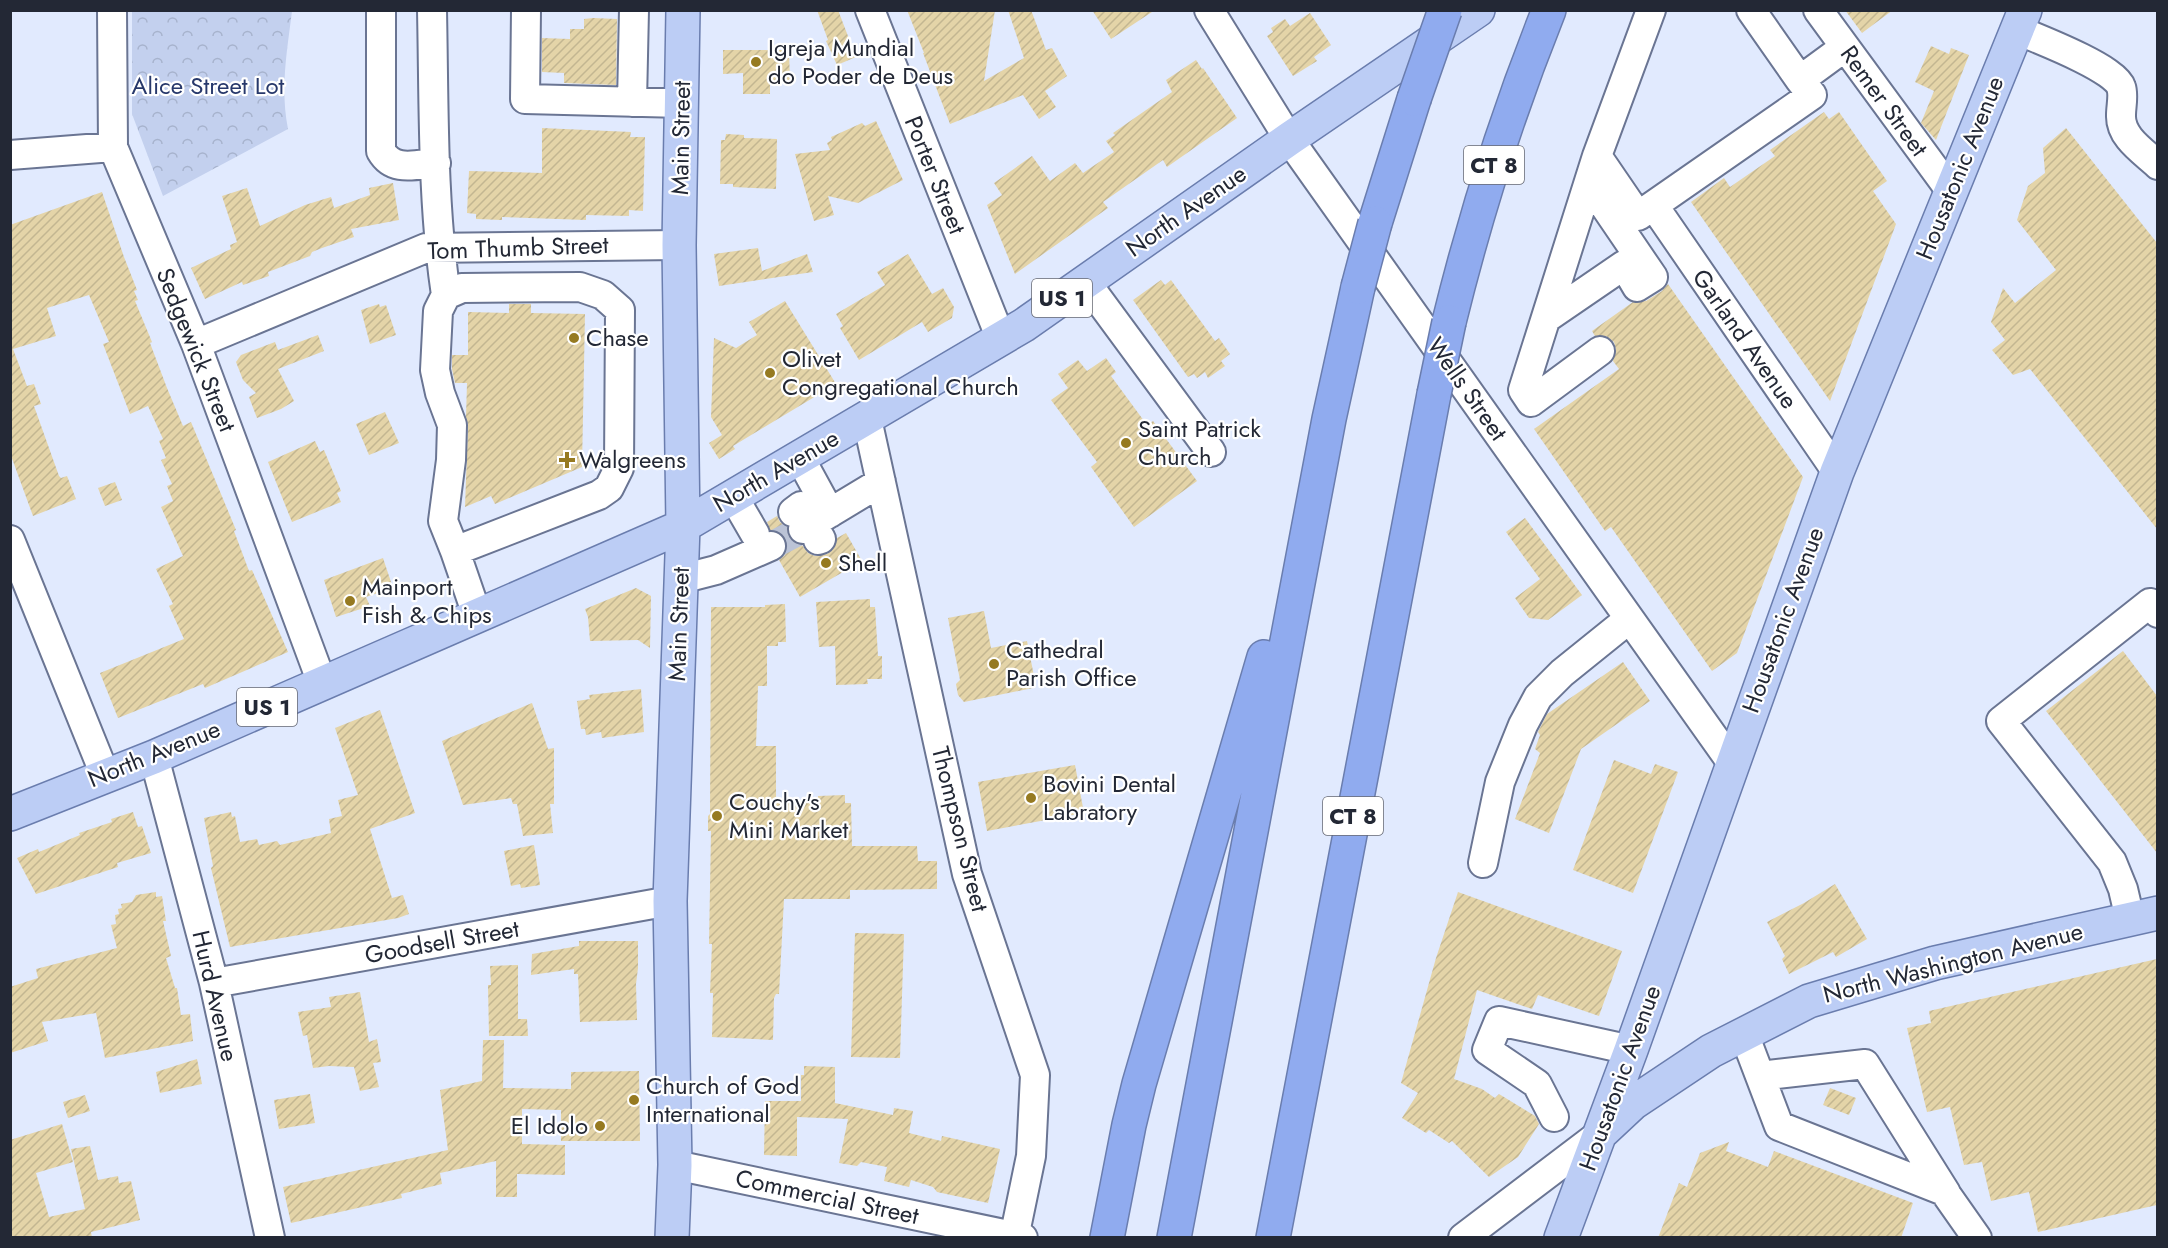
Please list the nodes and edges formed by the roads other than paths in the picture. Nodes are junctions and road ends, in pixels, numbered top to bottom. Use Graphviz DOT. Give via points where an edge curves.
graph roads {
  1 [pos="112,10"];
  2 [pos="381,10"];
  3 [pos="432,10"];
  4 [pos="526,10"];
  5 [pos="634,10"];
  6 [pos="683,10"];
  7 [pos="870,10"];
  8 [pos="1209,10"];
  9 [pos="1445,10"];
  10 [pos="1478,10"];
  11 [pos="1549,10"];
  12 [pos="1651,10"];
  13 [pos="1751,10"];
  14 [pos="1818,10"];
  15 [pos="2021,20"];
  16 [pos="1845,47"];
  17 [pos="1800,80"];
  18 [pos="632,102"];
  19 [pos="682,103"];
  20 [pos="1289,139"];
  21 [pos="113,147"];
  22 [pos="10,155"];
  23 [pos="1598,156"];
  24 [pos="436,163"];
  25 [pos="2157,165"];
  26 [pos="1589,183"];
  27 [pos="1950,190"];
  28 [pos="1654,206"];
  29 [pos="679,244"];
  30 [pos="439,248"];
  31 [pos="1085,281"];
  32 [pos="446,295"];
  33 [pos="1548,317"];
  34 [pos="1001,339"];
  35 [pos="196,344"];
  36 [pos="1600,351"];
  37 [pos="867,419"];
  38 [pos="1211,452"];
  39 [pos="800,458"];
  40 [pos="1837,472"];
  41 [pos="881,483"];
  42 [pos="1314,495"];
  43 [pos="733,496"];
  44 [pos="682,526"];
  45 [pos="10,540"];
  46 [pos="455,551"];
  47 [pos="681,579"];
  48 [pos="2157,613"];
  49 [pos="477,615"];
  50 [pos="1629,618"];
  51 [pos="322,683"];
  52 [pos="154,757"];
  53 [pos="1732,763"];
  54 [pos="105,775"];
  55 [pos="10,814"];
  56 [pos="1483,863"];
  57 [pos="670,901"];
  58 [pos="2144,916"];
  59 [pos="214,983"];
  60 [pos="1744,1034"];
  61 [pos="1631,1050"];
  62 [pos="1760,1076"];
  63 [pos="1554,1117"];
  64 [pos="1600,1134"];
  65 [pos="675,1165"];
  66 [pos="1946,1193"];
  67 [pos="1108,1233"];
  68 [pos="1017,1237"];
  69 [pos="270,1238"];
  70 [pos="672,1238"];
  71 [pos="1174,1238"];
  72 [pos="1273,1238"];
  73 [pos="1463,1238"];
  74 [pos="1561,1238"];
  75 [pos="1977,1238"];
  1 -- 21 [label="street, Sedgewick Street"];
  2 -- 24 [label="street" via="381,151 387,161 399,166"];
  3 -- 24 [label="street"];
  4 -- 18 [label="street" via="525,99"];
  5 -- 18 [label="street"];
  6 -- 19 [label="main road, Main Street"];
  7 -- 34 [label="street, Porter Street"];
  8 -- 20 [label="street, Wells Street"];
  9 -- 42 [label="highway, bridge" via="1375,223"];
  10 -- 20 [label="main road, North Avenue / US 1"];
  11 -- 72 [label="highway, CT 8, bridge" via="1498,152 1449,322"];
  12 -- 23 [label="street"];
  13 -- 17 [label="street"];
  14 -- 16 [label="street, Remer Street"];
  15 -- 25 [label="street" via="2115,77 2121,87 2124,132"];
  15 -- 27 [label="main road, Housatonic Avenue"];
  16 -- 17 [label="street"];
  16 -- 27 [label="street, Remer Street"];
  17 -- 28 [label="street" via="1812,95"];
  18 -- 19 [label="street"];
  19 -- 29 [label="main road, Main Street"];
  20 -- 31 [label="main road, North Avenue / US 1"];
  20 -- 50 [label="street, Wells Street"];
  21 -- 22 [label="street"];
  21 -- 35 [label="street, Sedgewick Street"];
  23 -- 26 [label="street"];
  23 -- 28 [label="street" via="1638,216"];
  24 -- 30 [label="street"];
  26 -- 33 [label="street"];
  26 -- 33 [label="street" via="1653,277 1637,287 1624,265"];
  27 -- 40 [label="main road, Housatonic Avenue"];
  28 -- 40 [label="street, Garland Avenue"];
  29 -- 30 [label="street, Tom Thumb Street"];
  29 -- 44 [label="main road, Main Street"];
  30 -- 32 [label="street"];
  30 -- 35 [label="street, Tom Thumb Street" via="426,248"];
  31 -- 34 [label="main road, North Avenue / US 1"];
  31 -- 38 [label="street"];
  32 -- 46 [label="street" via="438,311 435,370 452,425 443,521"];
  32 -- 46 [label="street" via="462,288 580,287 603,295 620,310 619,468 609,488"];
  33 -- 36 [label="street" via="1523,390 1531,402"];
  34 -- 37 [label="main road, North Avenue / US 1"];
  35 -- 51 [label="street, Sedgewick Street"];
  37 -- 39 [label="main road, North Avenue / US 1"];
  37 -- 41 [label="street, Thompson Street"];
  39 -- 41 [label="street" via="810,524"];
  39 -- 43 [label="main road, North Avenue / US 1"];
  40 -- 53 [label="main road, Housatonic Avenue"];
  41 -- 68 [label="street, Thompson Street" via="967,874 1035,1075 1031,1156"];
  42 -- 67 [label="highway" via="1139,1084"];
  42 -- 71 [label="highway"];
  43 -- 44 [label="main road, North Avenue / US 1"];
  43 -- 47 [label="street" via="766,544 716,570"];
  44 -- 47 [label="main road, Main Street"];
  44 -- 49 [label="main road, North Avenue / US 1"];
  45 -- 54 [label="street"];
  46 -- 49 [label="street"];
  47 -- 57 [label="main road, Main Street"];
  48 -- 58 [label="street" via="2150,603 2001,721 2112,862 2123,889"];
  49 -- 51 [label="main road, North Avenue / US 1"];
  50 -- 53 [label="street, Wells Street"];
  50 -- 56 [label="street" via="1538,697 1500,782"];
  51 -- 52 [label="main road, North Avenue / US 1"];
  52 -- 54 [label="main road, North Avenue / US 1"];
  52 -- 59 [label="street, Hurd Avenue"];
  53 -- 61 [label="main road, Housatonic Avenue"];
  54 -- 55 [label="main road, North Avenue / US 1"];
  57 -- 59 [label="street, Goodsell Street"];
  57 -- 65 [label="main road, Main Street"];
  58 -- 60 [label="main road, North Washington Avenue" via="1935,963 1809,1001"];
  59 -- 69 [label="street, Hurd Avenue"];
  60 -- 62 [label="street"];
  60 -- 64 [label="main road, North Washington Avenue" via="1633,1103"];
  61 -- 63 [label="street" via="1499,1021 1487,1050 1537,1084"];
  61 -- 64 [label="main road, Housatonic Avenue"];
  62 -- 66 [label="street" via="1779,1126"];
  62 -- 66 [label="street" via="1865,1064"];
  64 -- 73 [label="street, North Washington Avenue"];
  64 -- 74 [label="main road, Housatonic Avenue"];
  65 -- 68 [label="street, Commercial Street"];
  65 -- 70 [label="main road, Main Street"];
  66 -- 75 [label="street"];
}
